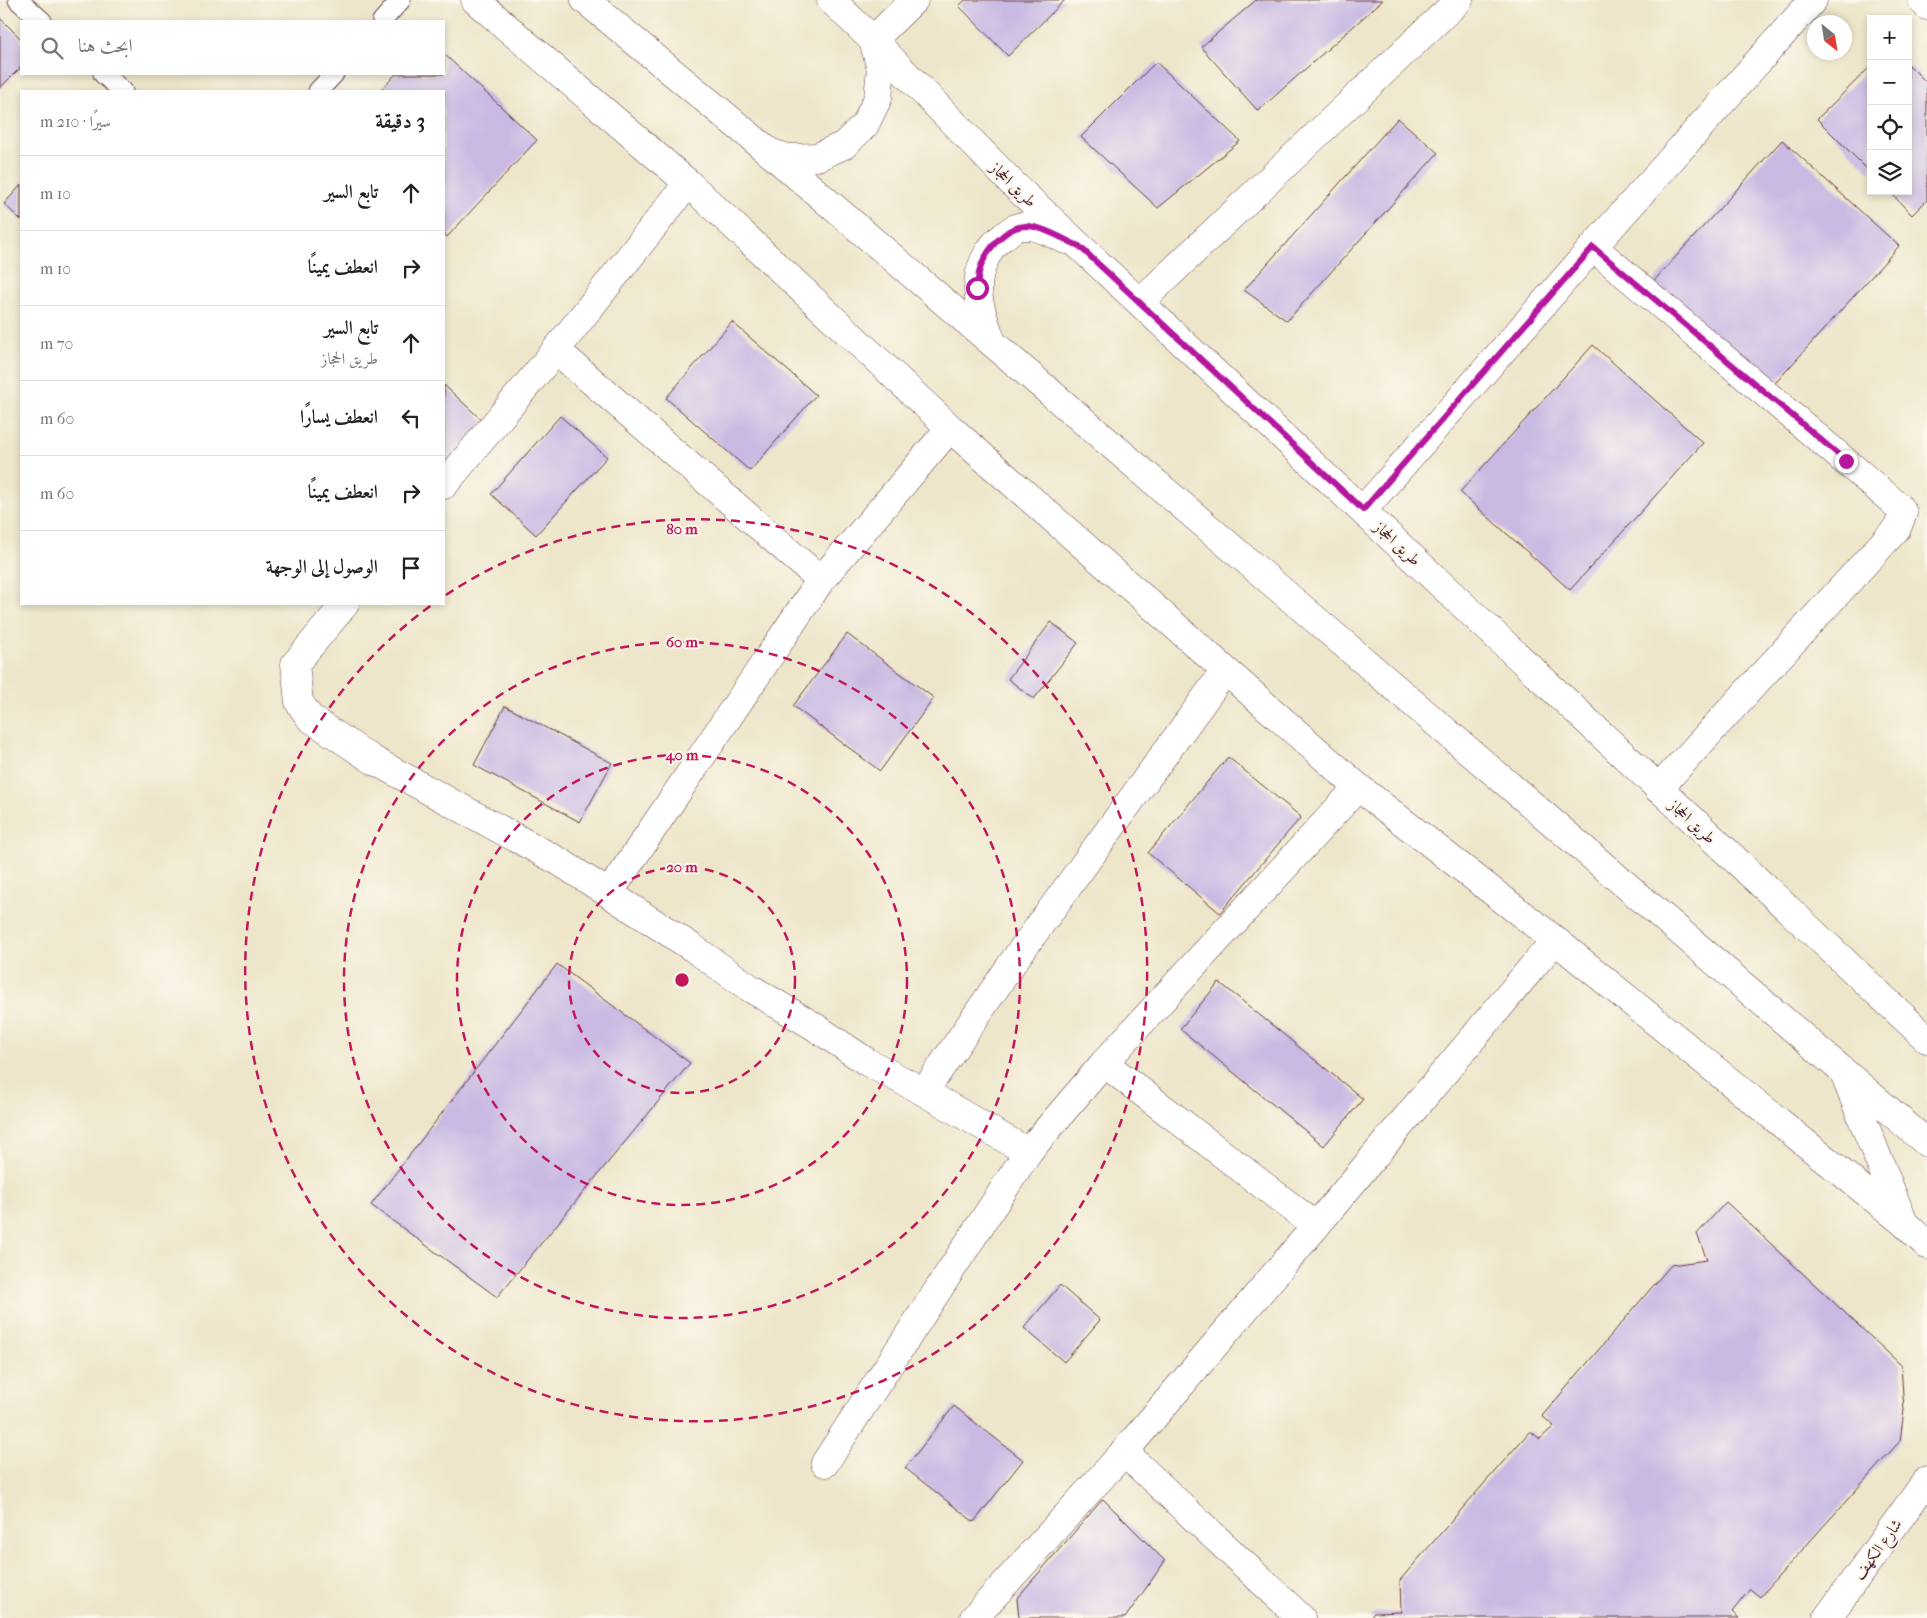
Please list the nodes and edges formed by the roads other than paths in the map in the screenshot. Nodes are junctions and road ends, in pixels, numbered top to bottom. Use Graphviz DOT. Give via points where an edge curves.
graph roads {
  1 [pos="18,0"];
  2 [pos="402,0"];
  3 [pos="475,0"];
  4 [pos="585,0"];
  5 [pos="831,0"];
  6 [pos="914,0"];
  7 [pos="1459,0"];
  8 [pos="1813,0"];
  9 [pos="1922,0"];
  10 [pos="1927,6"];
  11 [pos="41,20"];
  12 [pos="383,20"];
  13 [pos="874,40"];
  14 [pos="103,75"];
  15 [pos="333,75"];
  16 [pos="122,90"];
  17 [pos="319,90"];
  18 [pos="768,151"];
  19 [pos="688,183"];
  20 [pos="1079,246"];
  21 [pos="1593,247"];
  22 [pos="1140,302"];
  23 [pos="993,344"];
  24 [pos="556,350"];
  25 [pos="950,428"];
  26 [pos="445,484"];
  27 [pos="1363,510"];
  28 [pos="821,580"];
  29 [pos="345,605"];
  30 [pos="1225,671"];
  31 [pos="1358,787"];
  32 [pos="1658,789"];
  33 [pos="609,893"];
  34 [pos="1555,940"];
  35 [pos="1927,1039"];
  36 [pos="1104,1063"];
  37 [pos="1844,1072"];
  38 [pos="924,1092"];
  39 [pos="1927,1143"];
  40 [pos="1028,1152"];
  41 [pos="1904,1223"];
  42 [pos="1316,1226"];
  43 [pos="1927,1245"];
  44 [pos="1124,1452"];
  45 [pos="825,1464"];
  46 [pos="1927,1480"];
  47 [pos="974,1618"];
  48 [pos="1301,1618"];
  49 [pos="1828,1618"];
  1 -- 11 [label="lane"];
  2 -- 12 [label="lane"];
  3 -- 19 [label="street"];
  4 -- 18 [label="street"];
  5 -- 13 [label="street, طريق الحجاز"];
  6 -- 13 [label="street"];
  7 -- 22 [label="street"];
  8 -- 21 [label="street"];
  9 -- 10 [label="street"];
  13 -- 18 [label="street" via="881,69 878,98 865,125 844,145 817,157 788,158"];
  13 -- 20 [label="street, طريق الحجاز" via="1013,184"];
  14 -- 16 [label="lane"];
  15 -- 17 [label="lane"];
  18 -- 23 [label="street"];
  19 -- 24 [label="street"];
  19 -- 25 [label="street"];
  20 -- 22 [label="street, طريق الحجاز"];
  20 -- 23 [label="street" via="1026,226 1015,228 1000,239 980,270 977,288"];
  21 -- 27 [label="street"];
  21 -- 32 [label="street" via="1903,513 1897,528"];
  22 -- 27 [label="street, طريق الحجاز"];
  23 -- 37 [label="street"];
  24 -- 26 [label="street"];
  24 -- 28 [label="street"];
  25 -- 28 [label="street"];
  25 -- 30 [label="street"];
  27 -- 32 [label="street, طريق الحجاز"];
  28 -- 33 [label="street"];
  29 -- 33 [label="street" via="295,664 299,702 310,718 373,760 560,862"];
  30 -- 31 [label="street"];
  30 -- 38 [label="street" via="1013,962"];
  31 -- 34 [label="street"];
  31 -- 36 [label="street"];
  32 -- 35 [label="street, طريق الحجاز"];
  33 -- 38 [label="street" via="867,1062"];
  34 -- 41 [label="street"];
  34 -- 42 [label="street"];
  36 -- 40 [label="street"];
  36 -- 42 [label="street"];
  37 -- 39 [label="street"];
  37 -- 41 [label="street"];
  38 -- 40 [label="street"];
  40 -- 45 [label="street"];
  41 -- 43 [label="street"];
  42 -- 44 [label="street"];
  44 -- 47 [label="street"];
  44 -- 48 [label="street"];
  46 -- 49 [label="street, شارع الكهف"];
}
